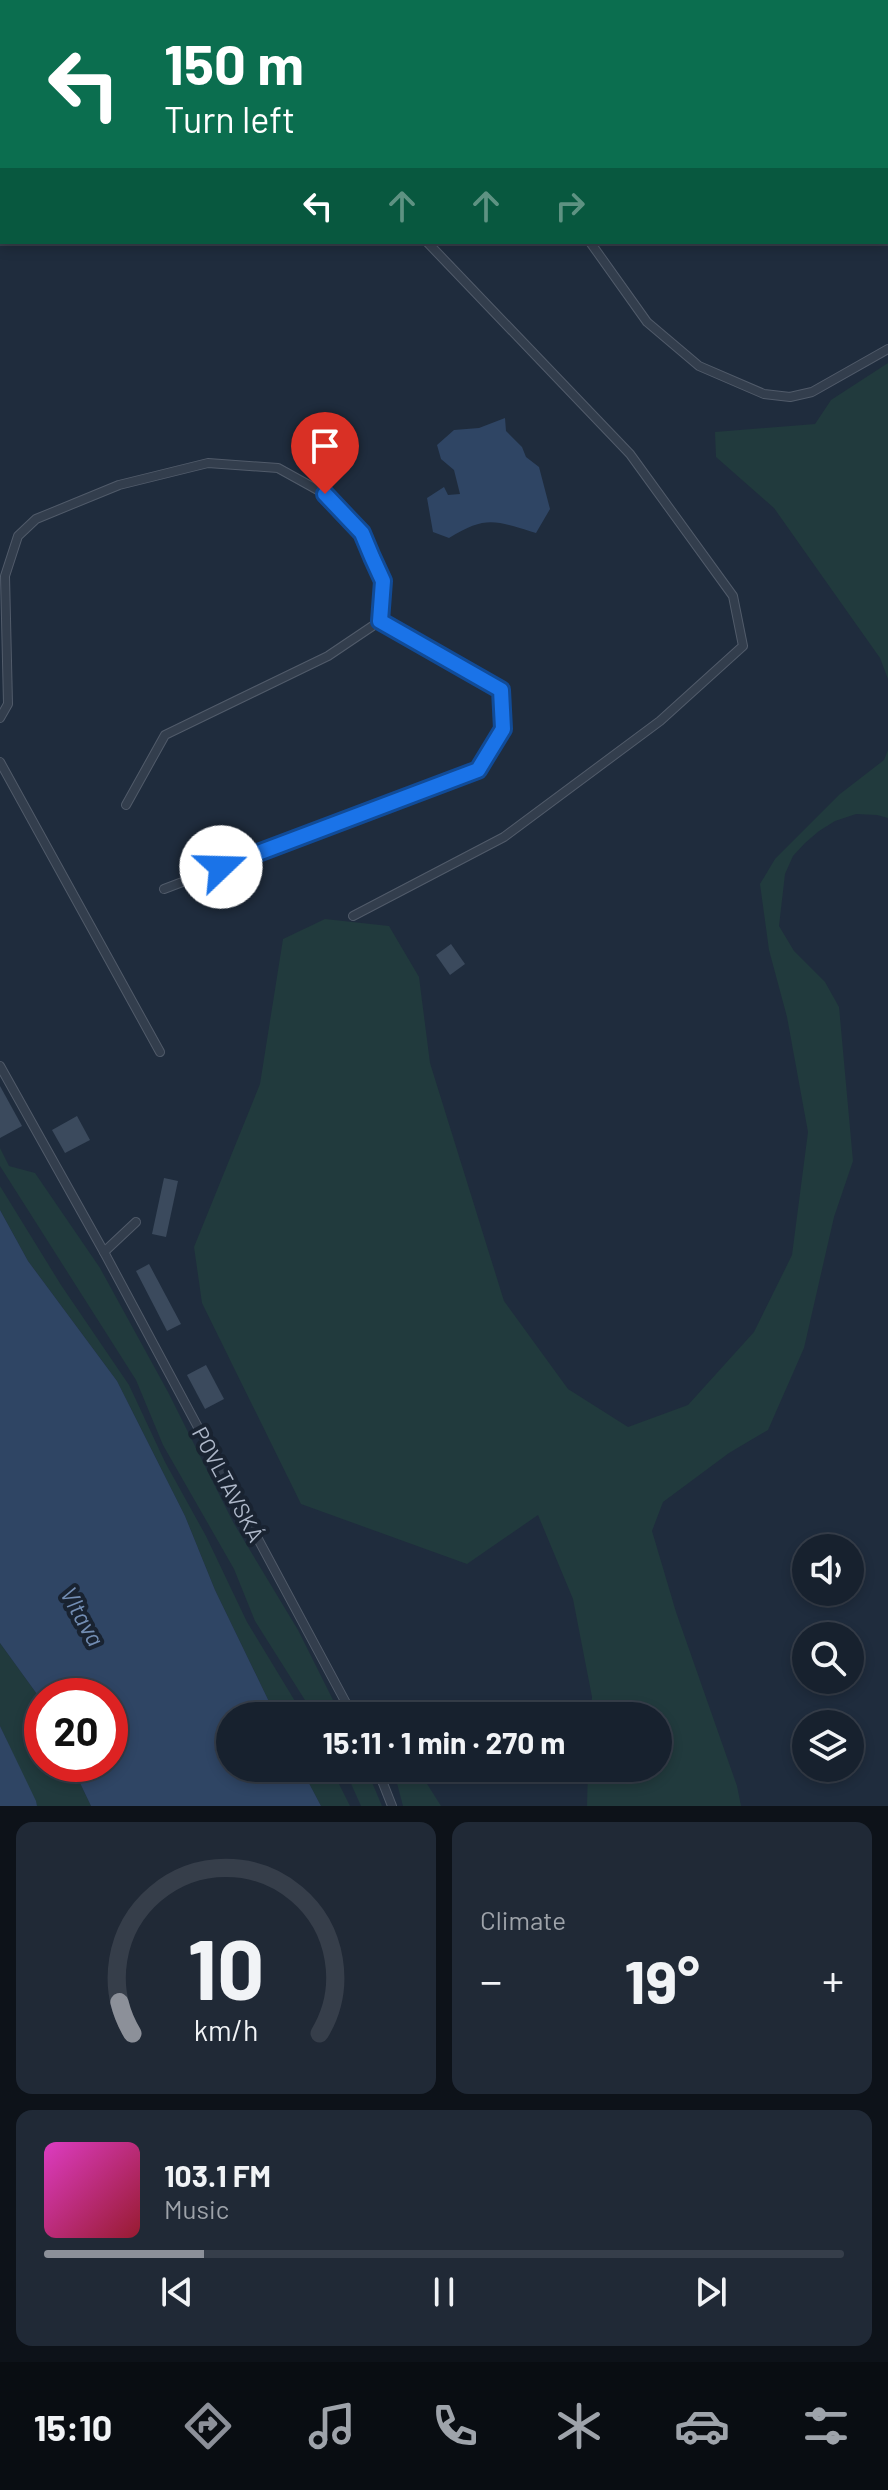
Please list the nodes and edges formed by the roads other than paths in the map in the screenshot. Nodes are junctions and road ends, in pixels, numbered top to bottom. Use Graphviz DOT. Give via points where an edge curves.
graph roads {
  1 [pos="429,244"];
  2 [pos="591,244"];
  3 [pos="888,349"];
  4 [pos="380,621"];
  5 [pos="0,718"];
  6 [pos="0,762"];
  7 [pos="126,805"];
  8 [pos="164,889"];
  9 [pos="353,916"];
  10 [pos="160,1052"];
  11 [pos="0,1066"];
  12 [pos="136,1222"];
  13 [pos="104,1252"];
  14 [pos="345,1702"];
  15 [pos="383,1782"];
  16 [pos="392,1806"];
  1 -- 9 [label="lane" via="630,454 733,596 743,646 660,721 504,837"];
  2 -- 3 [label="lane" via="647,322 699,366 764,394 790,397 812,392"];
  4 -- 5 [label="lane" via="383,581 362,533 325,494 278,468 208,463 119,485 36,519 18,536 5,576 8,704"];
  4 -- 7 [label="lane" via="328,656 165,735"];
  4 -- 8 [label="lane" via="501,690 503,729 478,770"];
  6 -- 10 [label="lane"];
  11 -- 13 [label="lane, POVLTAVSKÁ"];
  12 -- 13 [label="lane"];
  13 -- 14 [label="lane, POVLTAVSKÁ"];
  15 -- 16 [label="lane"];
}
